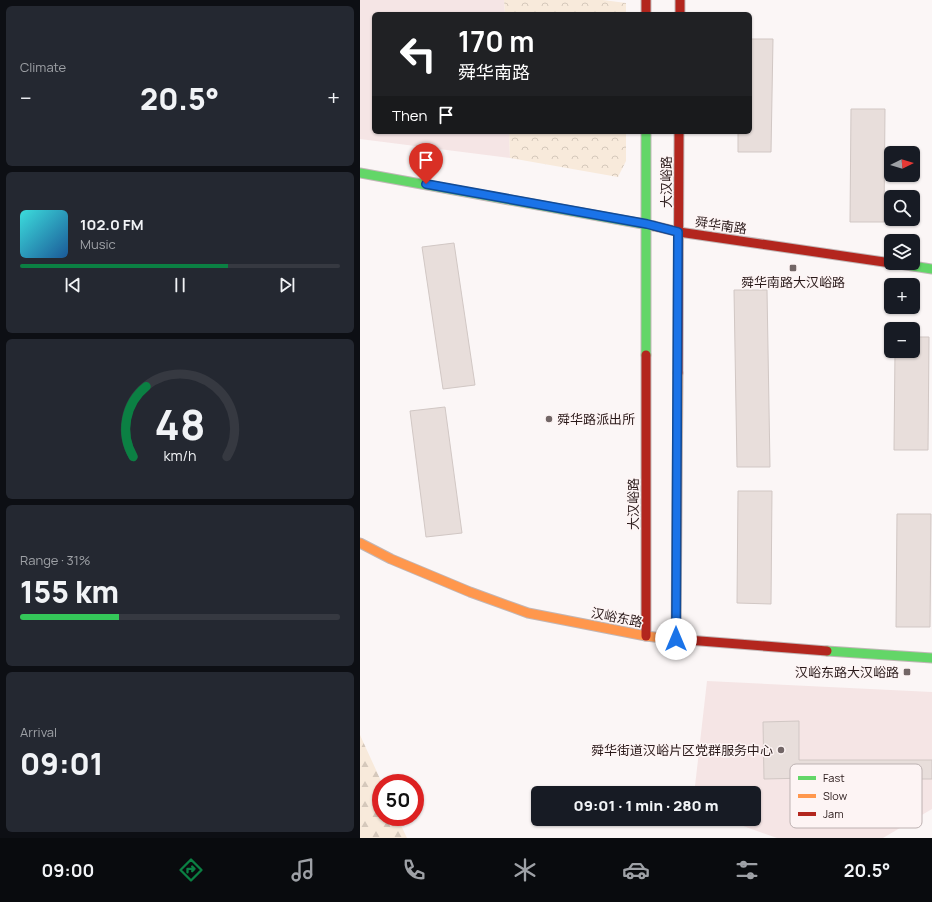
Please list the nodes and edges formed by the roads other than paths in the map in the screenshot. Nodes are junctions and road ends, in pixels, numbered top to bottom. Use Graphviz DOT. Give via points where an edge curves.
graph roads {
  1 [pos="646,0"];
  2 [pos="680,0"];
  3 [pos="646,12"];
  4 [pos="680,12"];
  5 [pos="646,134"];
  6 [pos="679,134"];
  7 [pos="360,173"];
  8 [pos="647,224"];
  9 [pos="678,232"];
  10 [pos="884,262"];
  11 [pos="920,267"];
  12 [pos="932,269"];
  13 [pos="360,543"];
  14 [pos="646,636"];
  15 [pos="676,639"];
  16 [pos="932,658"];
  1 -- 3 [label="main road"];
  2 -- 4 [label="main road"];
  5 -- 8 [label="main road, 大汉峪路"];
  6 -- 9 [label="main road, 大汉峪路"];
  7 -- 8 [label="main road, 舜华南路"];
  8 -- 9 [label="main road, 舜华南路"];
  8 -- 14 [label="main road, 大汉峪路"];
  9 -- 10 [label="main road, 舜华南路"];
  9 -- 15 [label="main road, 大汉峪路"];
  11 -- 12 [label="main road, 舜华南路"];
  13 -- 14 [label="main road, 汉峪东路" via="470,592 528,613"];
  14 -- 15 [label="main road, 汉峪东路"];
  15 -- 16 [label="main road, 汉峪东路"];
}
